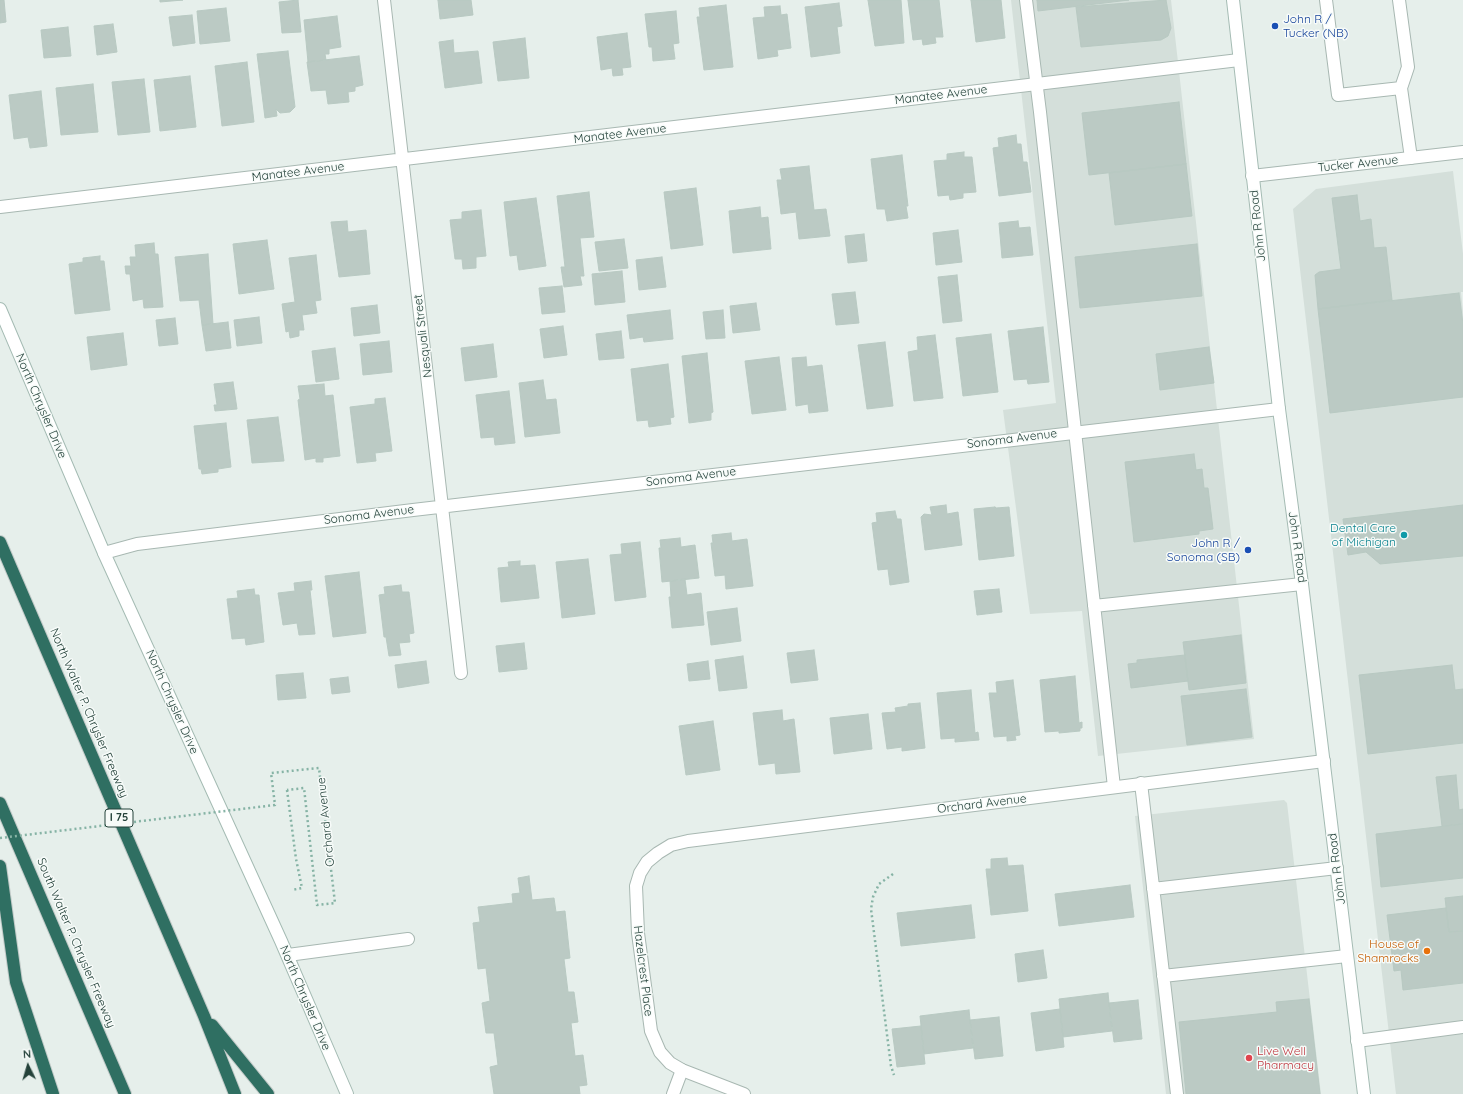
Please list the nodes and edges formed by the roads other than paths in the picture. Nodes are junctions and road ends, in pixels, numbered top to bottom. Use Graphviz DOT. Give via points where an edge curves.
graph roads {
  1 [pos="384,0"];
  2 [pos="1026,0"];
  3 [pos="1233,0"];
  4 [pos="1326,0"];
  5 [pos="1399,0"];
  6 [pos="1239,60"];
  7 [pos="1037,84"];
  8 [pos="1401,88"];
  9 [pos="1463,152"];
  10 [pos="1411,158"];
  11 [pos="402,159"];
  12 [pos="1252,176"];
  13 [pos="0,207"];
  14 [pos="0,309"];
  15 [pos="1278,409"];
  16 [pos="1075,432"];
  17 [pos="443,506"];
  18 [pos="0,542"];
  19 [pos="104,553"];
  20 [pos="1302,584"];
  21 [pos="1094,606"];
  22 [pos="461,673"];
  23 [pos="1324,760"];
  24 [pos="1141,783"];
  25 [pos="1114,787"];
  26 [pos="0,803"];
  27 [pos="647,862"];
  28 [pos="0,866"];
  29 [pos="1337,868"];
  30 [pos="1152,889"];
  31 [pos="408,939"];
  32 [pos="288,956"];
  33 [pos="1347,956"];
  34 [pos="1163,976"];
  35 [pos="204,1016"];
  36 [pos="1463,1027"];
  37 [pos="1357,1041"];
  38 [pos="682,1070"];
  39 [pos="53,1094"];
  40 [pos="125,1094"];
  41 [pos="235,1094"];
  42 [pos="268,1094"];
  43 [pos="347,1094"];
  44 [pos="672,1094"];
  45 [pos="744,1094"];
  46 [pos="1177,1094"];
  47 [pos="1364,1094"];
  1 -- 11 [label="street, Nesquali Street"];
  2 -- 7 [label="street"];
  3 -- 6 [label="street, John R Road"];
  4 -- 8 [label="street" via="1338,95"];
  5 -- 8 [label="street" via="1408,67"];
  6 -- 7 [label="street, Manatee Avenue"];
  6 -- 12 [label="street, John R Road"];
  7 -- 11 [label="street, Manatee Avenue"];
  7 -- 16 [label="street"];
  8 -- 10 [label="street"];
  9 -- 10 [label="street, Tucker Avenue"];
  10 -- 12 [label="street, Tucker Avenue"];
  11 -- 13 [label="street, Manatee Avenue"];
  11 -- 17 [label="street, Nesquali Street"];
  12 -- 15 [label="street, John R Road"];
  14 -- 19 [label="street, North Chrysler Drive"];
  15 -- 16 [label="street, Sonoma Avenue"];
  15 -- 20 [label="street, John R Road"];
  16 -- 17 [label="street, Sonoma Avenue"];
  16 -- 21 [label="street"];
  17 -- 19 [label="street, Sonoma Avenue" via="136,544"];
  17 -- 22 [label="street, Nesquali Street"];
  18 -- 35 [label="highway, North Walter P. Chrysler Freeway / I 75"];
  19 -- 32 [label="street, North Chrysler Drive"];
  20 -- 21 [label="street"];
  20 -- 23 [label="street, John R Road"];
  21 -- 25 [label="street"];
  23 -- 24 [label="street, Orchard Avenue"];
  23 -- 29 [label="street, John R Road"];
  24 -- 25 [label="street, Orchard Avenue"];
  24 -- 30 [label="street"];
  25 -- 27 [label="street, Orchard Avenue" via="688,841 671,845"];
  26 -- 40 [label="highway, South Walter P. Chrysler Freeway"];
  27 -- 38 [label="street, Hazelcrest Place" via="640,873 635,900 651,1031 660,1052 670,1063"];
  28 -- 39 [label="highway" via="16,982"];
  29 -- 30 [label="street"];
  29 -- 33 [label="street, John R Road"];
  30 -- 34 [label="street"];
  31 -- 32 [label="street"];
  32 -- 43 [label="street, North Chrysler Drive"];
  33 -- 34 [label="street"];
  33 -- 37 [label="street, John R Road"];
  34 -- 46 [label="street"];
  35 -- 41 [label="highway, North Walter P. Chrysler Freeway / I 75"];
  35 -- 42 [label="highway"];
  36 -- 37 [label="street"];
  37 -- 47 [label="street, John R Road"];
  38 -- 44 [label="street"];
  38 -- 45 [label="street, Hazelcrest Place"];
}
